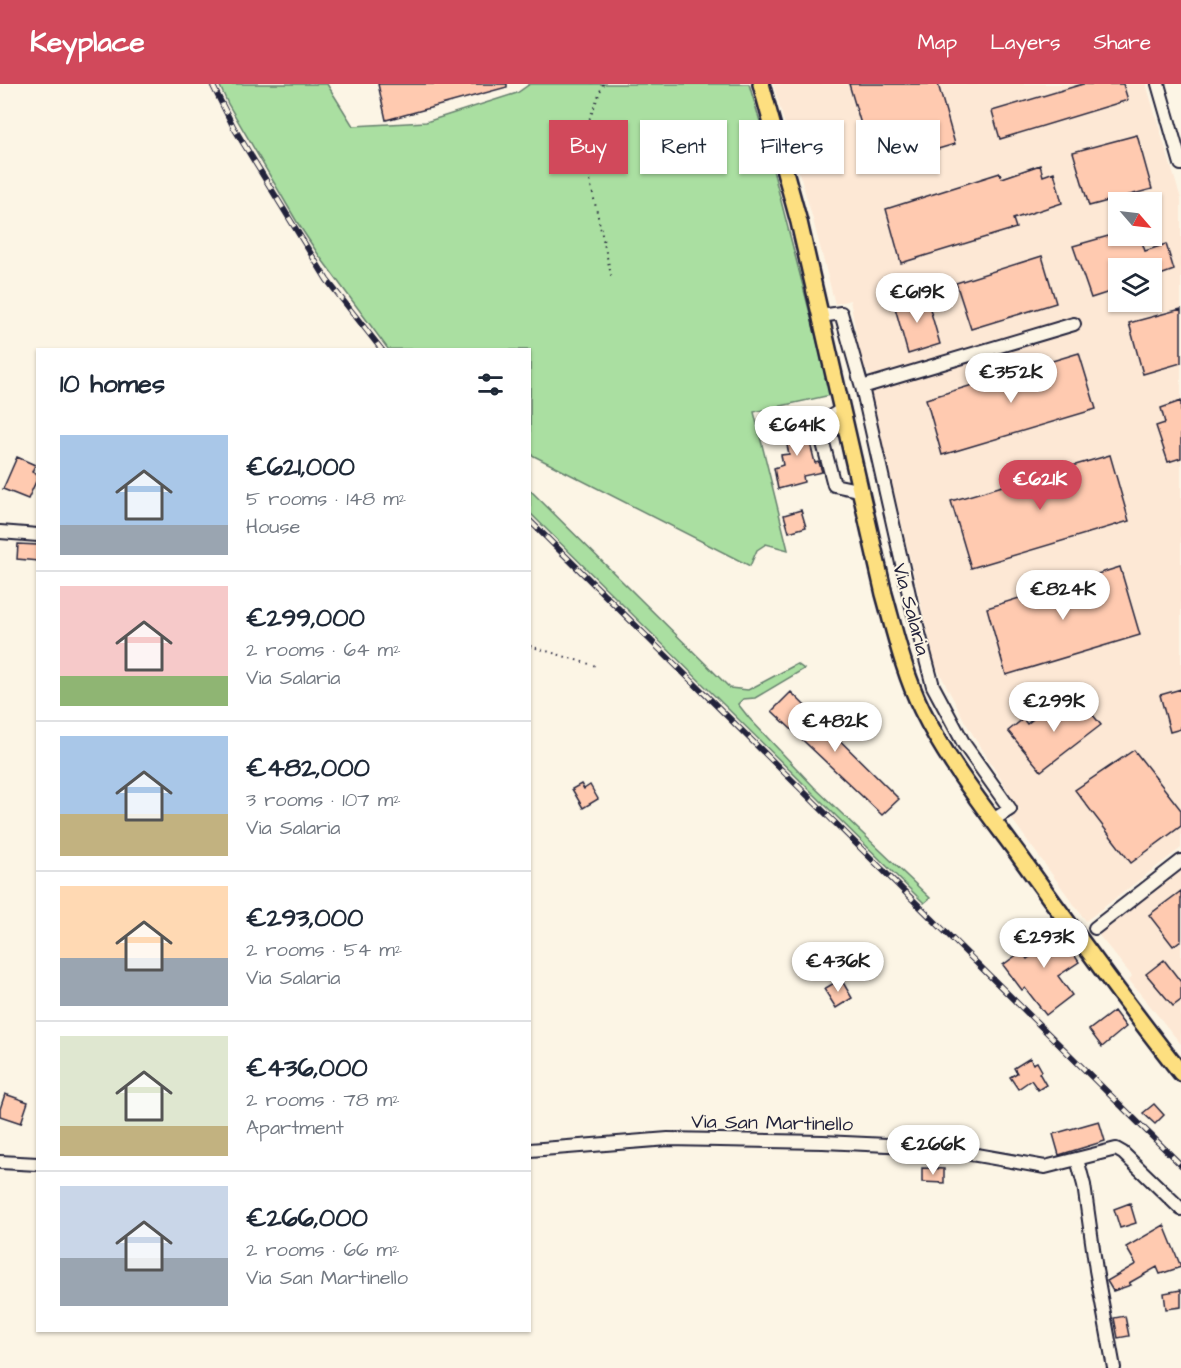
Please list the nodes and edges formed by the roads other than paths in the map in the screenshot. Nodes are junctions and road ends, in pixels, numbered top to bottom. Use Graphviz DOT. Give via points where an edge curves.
graph roads {
  1 [pos="761,84"];
  2 [pos="1158,84"];
  3 [pos="1181,164"];
  4 [pos="821,316"];
  5 [pos="1074,324"];
  6 [pos="862,387"];
  7 [pos="843,409"];
  8 [pos="862,492"];
  9 [pos="0,532"];
  10 [pos="36,535"];
  11 [pos="993,820"];
  12 [pos="1181,861"];
  13 [pos="1095,928"];
  14 [pos="1181,1073"];
  15 [pos="531,1150"];
  16 [pos="1077,1159"];
  17 [pos="0,1162"];
  18 [pos="36,1164"];
  19 [pos="1181,1209"];
  20 [pos="1114,1368"];
  1 -- 4 [label="main road, Via Salaria"];
  2 -- 3 [label="street"];
  4 -- 6 [label="street" via="841,313"];
  4 -- 7 [label="main road, Via Salaria"];
  5 -- 6 [label="street"];
  6 -- 11 [label="street" via="933,686 964,744 1010,808"];
  7 -- 8 [label="main road, Via Salaria"];
  7 -- 8 [label="street" via="818,424 834,485"];
  8 -- 11 [label="main road, Via Salaria" via="884,594 916,697 940,744"];
  9 -- 10 [label="street"];
  11 -- 14 [label="main road, Via Salaria"];
  12 -- 13 [label="street"];
  15 -- 16 [label="street, Via San Martinello" via="686,1139 931,1147 1039,1167"];
  16 -- 19 [label="street, Via San Martinello" via="1118,1149"];
  16 -- 20 [label="street"];
  17 -- 18 [label="street"];
}
